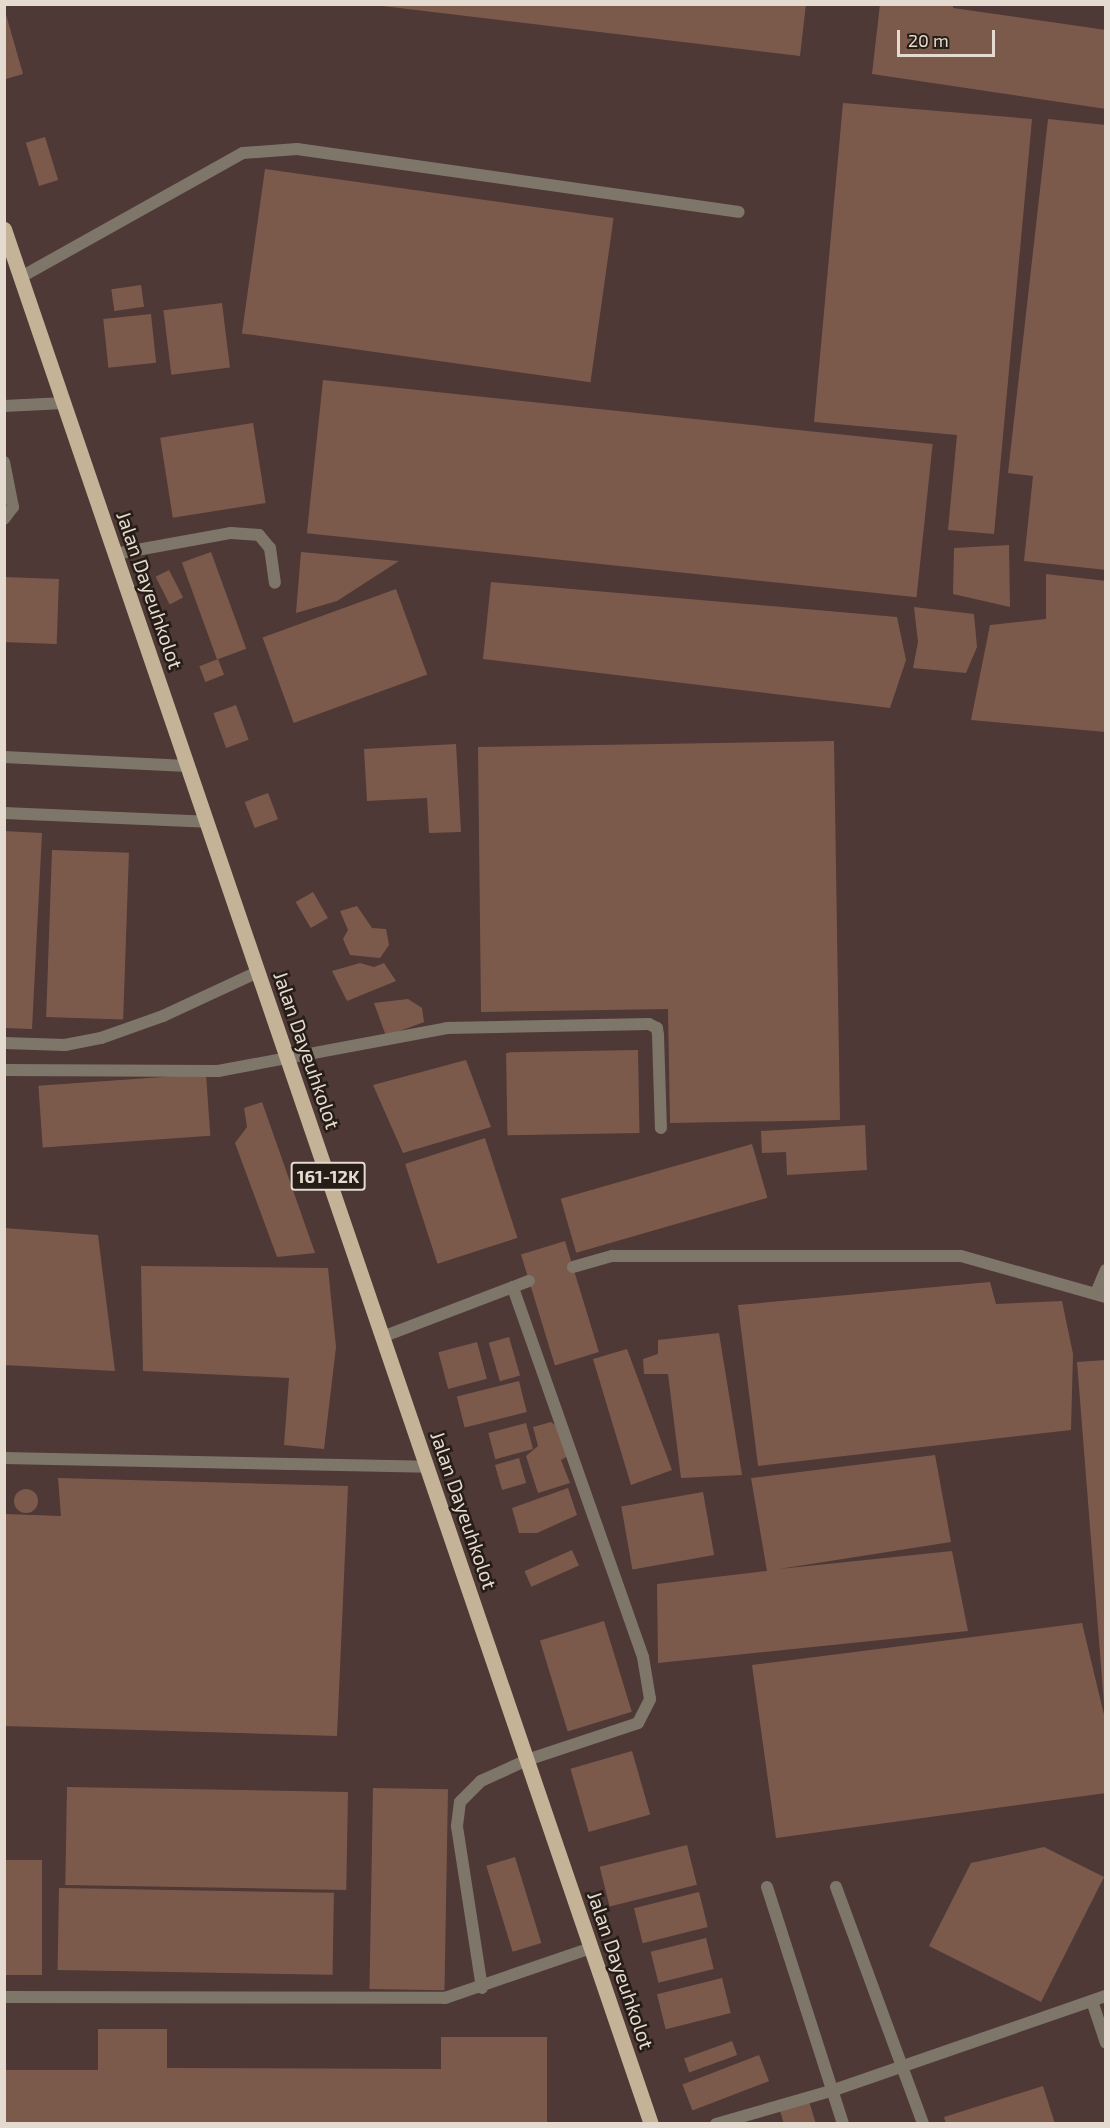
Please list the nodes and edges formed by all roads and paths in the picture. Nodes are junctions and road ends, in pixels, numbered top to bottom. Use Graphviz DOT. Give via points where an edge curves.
graph roads {
  1 [pos="740,213"];
  2 [pos="4,229"];
  3 [pos="21,277"];
  4 [pos="64,403"];
  5 [pos="4,406"];
  6 [pos="4,462"];
  7 [pos="4,519"];
  8 [pos="116,554"];
  9 [pos="274,583"];
  10 [pos="4,757"];
  11 [pos="187,766"];
  12 [pos="4,813"];
  13 [pos="207,822"];
  14 [pos="258,972"];
  15 [pos="4,1043"];
  16 [pos="288,1061"];
  17 [pos="4,1070"];
  18 [pos="661,1128"];
  19 [pos="573,1267"];
  20 [pos="1106,1270"];
  21 [pos="529,1281"];
  22 [pos="513,1287"];
  23 [pos="1101,1295"];
  24 [pos="382,1337"];
  25 [pos="4,1458"];
  26 [pos="427,1467"];
  27 [pos="527,1760"];
  28 [pos="766,1887"];
  29 [pos="836,1887"];
  30 [pos="591,1948"];
  31 [pos="482,1988"];
  32 [pos="1106,1996"];
  33 [pos="4,1997"];
  34 [pos="1092,2001"];
  35 [pos="1106,2043"];
  36 [pos="902,2067"];
  37 [pos="834,2090"];
  38 [pos="651,2124"];
  39 [pos="716,2124"];
  40 [pos="843,2124"];
  41 [pos="923,2124"];
  1 -- 3 [label="lane" via="297,149 243,153"];
  2 -- 3 [label="main road, Jalan Dayeuhkolot / 161-12K"];
  3 -- 4 [label="main road, Jalan Dayeuhkolot / 161-12K"];
  4 -- 5 [label="lane"];
  4 -- 8 [label="main road, Jalan Dayeuhkolot / 161-12K"];
  6 -- 7 [label="lane" via="13,507"];
  8 -- 9 [label="lane" via="231,533 259,535 270,548"];
  8 -- 11 [label="main road, Jalan Dayeuhkolot / 161-12K"];
  10 -- 11 [label="lane"];
  11 -- 13 [label="main road, Jalan Dayeuhkolot / 161-12K"];
  12 -- 13 [label="lane"];
  13 -- 14 [label="main road, Jalan Dayeuhkolot / 161-12K"];
  14 -- 15 [label="lane" via="163,1016 101,1038 65,1045"];
  14 -- 16 [label="main road, Jalan Dayeuhkolot / 161-12K"];
  16 -- 17 [label="lane" via="218,1071"];
  16 -- 18 [label="lane" via="447,1028 649,1024 657,1028 658,1035"];
  16 -- 24 [label="main road, Jalan Dayeuhkolot / 161-12K"];
  19 -- 23 [label="lane" via="612,1256 961,1256"];
  20 -- 23 [label="lane"];
  21 -- 22 [label="lane"];
  22 -- 24 [label="lane"];
  22 -- 27 [label="lane" via="643,1657 650,1700 638,1723"];
  24 -- 26 [label="main road, Jalan Dayeuhkolot / 161-12K"];
  25 -- 26 [label="lane"];
  26 -- 27 [label="main road, Jalan Dayeuhkolot / 161-12K"];
  27 -- 30 [label="main road, Jalan Dayeuhkolot / 161-12K"];
  27 -- 31 [label="lane" via="481,1781 460,1802 457,1826"];
  28 -- 37 [label="lane"];
  29 -- 36 [label="lane"];
  30 -- 31 [label="lane"];
  30 -- 38 [label="main road, Jalan Dayeuhkolot / 161-12K"];
  31 -- 33 [label="lane" via="445,1998"];
  32 -- 34 [label="lane"];
  34 -- 35 [label="lane"];
  34 -- 36 [label="lane"];
  36 -- 37 [label="lane"];
  36 -- 41 [label="lane"];
  37 -- 39 [label="lane"];
  37 -- 40 [label="lane"];
}
